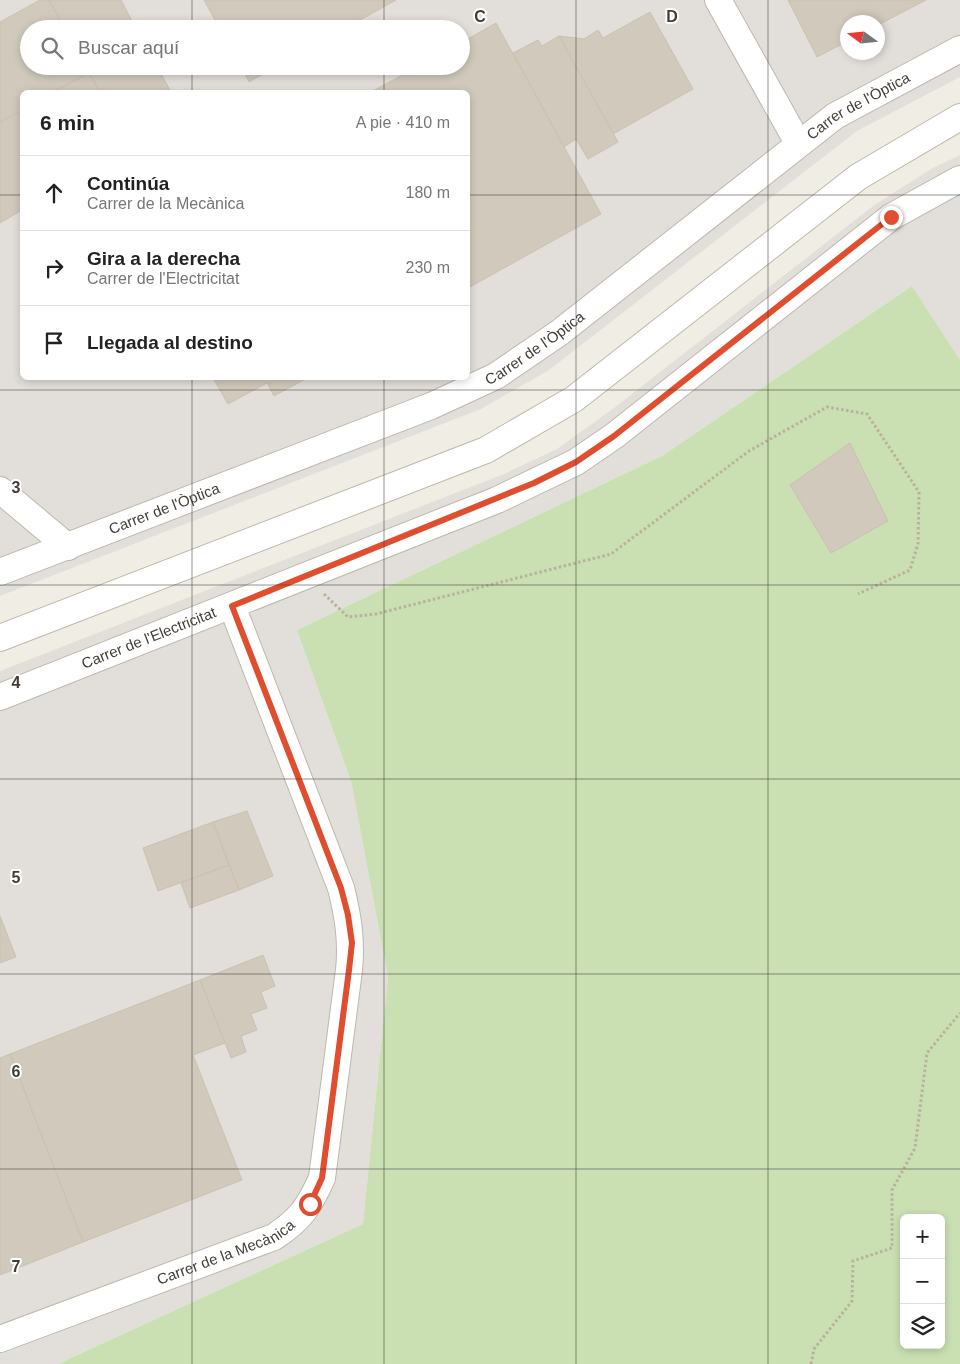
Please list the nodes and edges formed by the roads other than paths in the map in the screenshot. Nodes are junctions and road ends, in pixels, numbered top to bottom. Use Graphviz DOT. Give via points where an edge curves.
graph roads {
  1 [pos="718,0"];
  2 [pos="960,49"];
  3 [pos="960,117"];
  4 [pos="798,143"];
  5 [pos="960,179"];
  6 [pos="0,490"];
  7 [pos="68,547"];
  8 [pos="0,572"];
  9 [pos="232,606"];
  10 [pos="0,638"];
  11 [pos="0,697"];
  12 [pos="0,1339"];
  1 -- 4 [label="street"];
  2 -- 4 [label="street, Carrer de l'Òptica" via="865,98"];
  3 -- 10 [label="street" via="858,178 574,399 533,425 486,450"];
  4 -- 7 [label="street, Carrer de l'Òptica" via="558,333 496,376 431,406"];
  5 -- 9 [label="street, Carrer de l'Electricitat" via="891,217 614,436 576,462 496,500"];
  6 -- 7 [label="street"];
  7 -- 8 [label="street, Carrer de l'Òptica"];
  9 -- 11 [label="street, Carrer de l'Electricitat"];
  9 -- 12 [label="street, Carrer de la Mecànica" via="341,888 348,915 352,943 322,1178 306,1210 295,1223 274,1237"];
}
